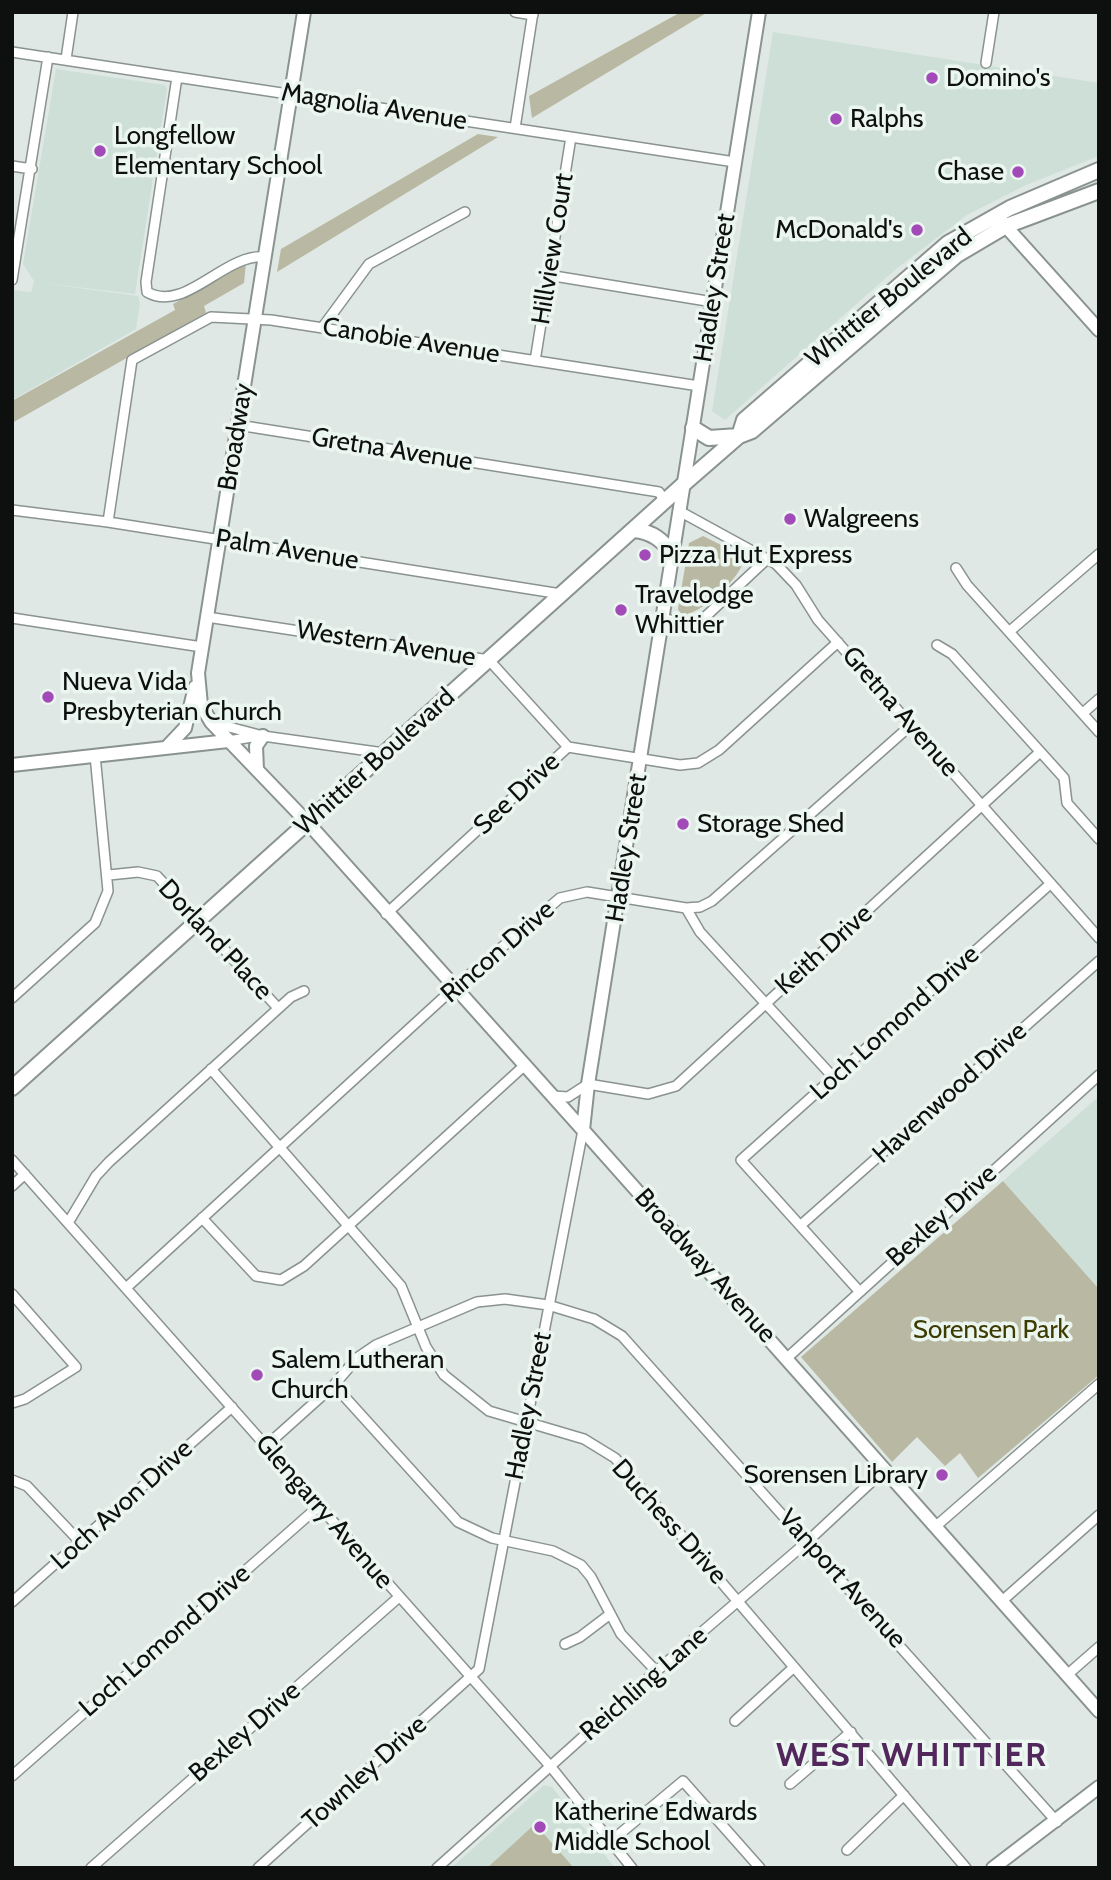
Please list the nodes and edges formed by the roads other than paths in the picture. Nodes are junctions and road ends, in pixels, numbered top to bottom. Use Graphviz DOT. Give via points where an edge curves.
graph roads {
  1 [pos="73,12"];
  2 [pos="304,12"];
  3 [pos="515,12"];
  4 [pos="760,12"];
  5 [pos="994,12"];
  6 [pos="533,14"];
  7 [pos="12,52"];
  8 [pos="48,57"];
  9 [pos="66,59"];
  10 [pos="986,62"];
  11 [pos="177,76"];
  12 [pos="291,94"];
  13 [pos="515,128"];
  14 [pos="571,136"];
  15 [pos="735,162"];
  16 [pos="12,166"];
  17 [pos="32,169"];
  18 [pos="1099,170"];
  19 [pos="1099,191"];
  20 [pos="465,212"];
  21 [pos="1001,221"];
  22 [pos="265,257"];
  23 [pos="926,263"];
  24 [pos="548,275"];
  25 [pos="13,280"];
  26 [pos="889,292"];
  27 [pos="713,302"];
  28 [pos="899,303"];
  29 [pos="254,320"];
  30 [pos="322,328"];
  31 [pos="1099,330"];
  32 [pos="852,344"];
  33 [pos="535,361"];
  34 [pos="699,386"];
  35 [pos="782,386"];
  36 [pos="770,416"];
  37 [pos="238,425"];
  38 [pos="693,428"];
  39 [pos="739,436"];
  40 [pos="686,482"];
  41 [pos="665,502"];
  42 [pos="12,510"];
  43 [pos="681,512"];
  44 [pos="108,522"];
  45 [pos="634,530"];
  46 [pos="219,539"];
  47 [pos="1099,554"];
  48 [pos="674,555"];
  49 [pos="767,559"];
  50 [pos="956,568"];
  51 [pos="561,594"];
  52 [pos="207,617"];
  53 [pos="12,618"];
  54 [pos="663,619"];
  55 [pos="1010,631"];
  56 [pos="838,642"];
  57 [pos="937,645"];
  58 [pos="202,647"];
  59 [pos="489,660"];
  60 [pos="198,673"];
  61 [pos="1099,699"];
  62 [pos="1083,713"];
  63 [pos="211,722"];
  64 [pos="910,726"];
  65 [pos="1099,732"];
  66 [pos="263,736"];
  67 [pos="228,741"];
  68 [pos="166,747"];
  69 [pos="568,747"];
  70 [pos="1040,752"];
  71 [pos="384,753"];
  72 [pos="95,755"];
  73 [pos="642,758"];
  74 [pos="12,765"];
  75 [pos="257,770"];
  76 [pos="982,806"];
  77 [pos="308,823"];
  78 [pos="1099,839"];
  79 [pos="109,875"];
  80 [pos="1049,885"];
  81 [pos="619,898"];
  82 [pos="686,908"];
  83 [pos="386,914"];
  84 [pos="199,920"];
  85 [pos="1099,939"];
  86 [pos="1099,961"];
  87 [pos="455,987"];
  88 [pos="304,991"];
  89 [pos="12,998"];
  90 [pos="765,1003"];
  91 [pos="278,1008"];
  92 [pos="525,1065"];
  93 [pos="211,1069"];
  94 [pos="1099,1075"];
  95 [pos="834,1078"];
  96 [pos="588,1083"];
  97 [pos="12,1088"];
  98 [pos="552,1096"];
  99 [pos="583,1130"];
  100 [pos="279,1150"];
  101 [pos="12,1160"];
  102 [pos="25,1174"];
  103 [pos="12,1186"];
  104 [pos="202,1218"];
  105 [pos="68,1223"];
  106 [pos="802,1225"];
  107 [pos="349,1226"];
  108 [pos="126,1288"];
  109 [pos="859,1292"];
  110 [pos="12,1294"];
  111 [pos="548,1305"];
  112 [pos="417,1326"];
  113 [pos="786,1358"];
  114 [pos="1099,1384"];
  115 [pos="334,1385"];
  116 [pos="12,1403"];
  117 [pos="232,1407"];
  118 [pos="527,1423"];
  119 [pos="266,1446"];
  120 [pos="883,1471"];
  121 [pos="12,1480"];
  122 [pos="318,1506"];
  123 [pos="1099,1515"];
  124 [pos="935,1527"];
  125 [pos="503,1540"];
  126 [pos="808,1541"];
  127 [pos="80,1542"];
  128 [pos="399,1597"];
  129 [pos="739,1601"];
  130 [pos="1002,1601"];
  131 [pos="12,1602"];
  132 [pos="609,1615"];
  133 [pos="565,1644"];
  134 [pos="1099,1647"];
  135 [pos="793,1668"];
  136 [pos="656,1671"];
  137 [pos="1067,1675"];
  138 [pos="471,1678"];
  139 [pos="1099,1711"];
  140 [pos="735,1721"];
  141 [pos="850,1732"];
  142 [pos="551,1767"];
  143 [pos="12,1776"];
  144 [pos="790,1784"];
  145 [pos="1099,1787"];
  146 [pos="904,1795"];
  147 [pos="1057,1822"];
  148 [pos="610,1842"];
  149 [pos="847,1850"];
  150 [pos="91,1868"];
  151 [pos="258,1868"];
  152 [pos="437,1868"];
  153 [pos="632,1868"];
  154 [pos="760,1868"];
  155 [pos="966,1868"];
  156 [pos="993,1868"];
  1 -- 9 [label="street"];
  2 -- 12 [label="street, Broadway"];
  3 -- 6 [label="street"];
  4 -- 15 [label="street, Hadley Street"];
  5 -- 10 [label="street"];
  6 -- 13 [label="street"];
  7 -- 8 [label="street, Magnolia Avenue"];
  8 -- 9 [label="street, Magnolia Avenue"];
  8 -- 17 [label="street"];
  9 -- 11 [label="street, Magnolia Avenue"];
  11 -- 12 [label="street, Magnolia Avenue"];
  11 -- 22 [label="street" via="147,292 173,298 246,257"];
  12 -- 13 [label="street, Magnolia Avenue"];
  12 -- 22 [label="street, Broadway"];
  13 -- 14 [label="street, Magnolia Avenue"];
  14 -- 15 [label="street, Magnolia Avenue"];
  14 -- 24 [label="street, Hillview Court"];
  15 -- 27 [label="street, Hadley Street"];
  16 -- 17 [label="street"];
  17 -- 25 [label="street"];
  18 -- 21 [label="main road, Whittier Boulevard"];
  19 -- 21 [label="main road, Whittier Boulevard"];
  20 -- 30 [label="street" via="369,264"];
  21 -- 23 [label="main road, Whittier Boulevard" via="948,243"];
  21 -- 28 [label="main road, Whittier Boulevard"];
  21 -- 31 [label="street"];
  22 -- 29 [label="street, Broadway"];
  23 -- 26 [label="main road, Whittier Boulevard"];
  23 -- 28 [label="main road" via="898,295"];
  24 -- 27 [label="street"];
  24 -- 33 [label="street, Hillview Court"];
  26 -- 32 [label="main road" via="887,304 859,328"];
  26 -- 35 [label="main road, Whittier Boulevard"];
  27 -- 34 [label="street, Hadley Street"];
  28 -- 32 [label="main road, Whittier Boulevard"];
  29 -- 30 [label="street, Canobie Avenue"];
  29 -- 37 [label="street, Broadway"];
  29 -- 44 [label="street, Canobie Avenue" via="211,317 132,360"];
  30 -- 33 [label="street, Canobie Avenue"];
  32 -- 36 [label="main road, Whittier Boulevard"];
  33 -- 34 [label="street, Canobie Avenue"];
  34 -- 38 [label="street, Hadley Street"];
  35 -- 36 [label="main road" via="769,407"];
  35 -- 39 [label="main road, Whittier Boulevard" via="744,420"];
  36 -- 39 [label="main road, Whittier Boulevard"];
  37 -- 41 [label="street, Gretna Avenue" via="659,492"];
  37 -- 46 [label="street, Broadway"];
  38 -- 39 [label="main road" via="709,438"];
  38 -- 40 [label="street, Hadley Street"];
  39 -- 40 [label="main road, Whittier Boulevard"];
  40 -- 41 [label="main road, Whittier Boulevard"];
  40 -- 43 [label="street, Hadley Street"];
  41 -- 45 [label="main road, Whittier Boulevard"];
  42 -- 44 [label="street, Palm Avenue"];
  43 -- 48 [label="street, Hadley Street"];
  43 -- 49 [label="street, Gretna Avenue"];
  44 -- 46 [label="street, Palm Avenue"];
  45 -- 48 [label="main road" via="648,531"];
  45 -- 51 [label="main road, Whittier Boulevard"];
  46 -- 51 [label="street, Palm Avenue"];
  46 -- 52 [label="street, Broadway"];
  47 -- 55 [label="street"];
  48 -- 54 [label="street, Hadley Street"];
  49 -- 54 [label="street" via="704,618 684,622"];
  49 -- 56 [label="street, Gretna Avenue" via="796,585 818,621"];
  50 -- 55 [label="street"];
  51 -- 59 [label="main road, Whittier Boulevard"];
  52 -- 58 [label="street, Broadway"];
  52 -- 59 [label="street, Western Avenue"];
  53 -- 58 [label="street"];
  54 -- 73 [label="street, Hadley Street"];
  55 -- 62 [label="street"];
  56 -- 64 [label="street, Gretna Avenue"];
  56 -- 73 [label="street, See Drive" via="707,758 689,765"];
  57 -- 70 [label="street" via="952,654"];
  58 -- 60 [label="street, Broadway"];
  59 -- 69 [label="street, Western Avenue"];
  59 -- 71 [label="main road, Whittier Boulevard"];
  60 -- 63 [label="street, Broadway" via="201,705"];
  60 -- 68 [label="street" via="185,728"];
  61 -- 62 [label="street"];
  62 -- 65 [label="street"];
  63 -- 66 [label="street"];
  63 -- 67 [label="street, Broadway"];
  64 -- 76 [label="street, Gretna Avenue"];
  64 -- 82 [label="street, Rincon Drive" via="723,893 700,907"];
  66 -- 67 [label="street"];
  66 -- 71 [label="street"];
  66 -- 75 [label="street" via="256,746"];
  67 -- 68 [label="street"];
  67 -- 75 [label="street, Broadway"];
  68 -- 72 [label="street"];
  69 -- 73 [label="street, See Drive"];
  69 -- 83 [label="street, See Drive"];
  70 -- 76 [label="street, Keith Drive"];
  70 -- 78 [label="street" via="1064,778 1067,803"];
  71 -- 77 [label="main road, Whittier Boulevard"];
  72 -- 74 [label="street"];
  72 -- 79 [label="street"];
  73 -- 81 [label="street, Hadley Street"];
  75 -- 77 [label="street, Broadway"];
  76 -- 80 [label="street, Gretna Avenue"];
  76 -- 90 [label="street, Keith Drive"];
  77 -- 83 [label="street, Broadway Avenue"];
  77 -- 84 [label="main road, Whittier Boulevard"];
  79 -- 84 [label="street, Dorland Place" via="138,872 158,876"];
  79 -- 89 [label="street" via="108,891 95,923"];
  80 -- 85 [label="street, Gretna Avenue"];
  80 -- 95 [label="street, Loch Lomond Drive"];
  81 -- 82 [label="street, Rincon Drive"];
  81 -- 87 [label="street, Rincon Drive" via="587,892 560,898"];
  81 -- 96 [label="street, Hadley Street"];
  82 -- 90 [label="street" via="700,932"];
  83 -- 87 [label="street, Broadway Avenue"];
  84 -- 91 [label="street, Dorland Place"];
  84 -- 97 [label="main road, Whittier Boulevard"];
  86 -- 106 [label="street, Havenwood Drive"];
  87 -- 92 [label="street, Broadway Avenue"];
  87 -- 100 [label="street, Rincon Drive"];
  88 -- 91 [label="street"];
  90 -- 95 [label="street"];
  90 -- 96 [label="street, Keith Drive" via="676,1086 662,1093"];
  91 -- 93 [label="street"];
  92 -- 98 [label="street, Broadway Avenue"];
  92 -- 107 [label="street"];
  93 -- 100 [label="street, Duchess Drive"];
  93 -- 105 [label="street" via="96,1175"];
  94 -- 109 [label="street, Bexley Drive"];
  95 -- 106 [label="street, Loch Lomond Drive" via="741,1160"];
  96 -- 98 [label="street" via="568,1097"];
  96 -- 99 [label="street, Hadley Street"];
  98 -- 99 [label="street, Broadway Avenue"];
  99 -- 111 [label="street, Hadley Street"];
  99 -- 113 [label="street, Broadway Avenue"];
  100 -- 104 [label="street, Rincon Drive"];
  100 -- 107 [label="street, Duchess Drive"];
  101 -- 102 [label="street, Glengarry Avenue"];
  102 -- 103 [label="street"];
  102 -- 105 [label="street, Glengarry Avenue"];
  104 -- 107 [label="street" via="256,1276 281,1280"];
  104 -- 108 [label="street, Rincon Drive"];
  105 -- 108 [label="street, Glengarry Avenue"];
  106 -- 109 [label="street"];
  107 -- 112 [label="street, Duchess Drive" via="401,1286"];
  108 -- 117 [label="street, Glengarry Avenue"];
  109 -- 113 [label="street, Bexley Drive"];
  110 -- 116 [label="street" via="76,1367"];
  111 -- 112 [label="street" via="505,1299 477,1302"];
  111 -- 118 [label="street, Hadley Street"];
  111 -- 126 [label="street, Vanport Avenue" via="594,1319 622,1336"];
  112 -- 115 [label="street" via="376,1345"];
  112 -- 118 [label="street, Duchess Drive" via="444,1375 462,1393 489,1411"];
  113 -- 120 [label="street, Broadway Avenue"];
  114 -- 124 [label="street"];
  115 -- 119 [label="street"];
  115 -- 125 [label="street" via="447,1512 472,1530"];
  117 -- 119 [label="street, Glengarry Avenue"];
  117 -- 127 [label="street, Loch Avon Drive"];
  118 -- 125 [label="street, Hadley Street"];
  118 -- 129 [label="street, Duchess Drive" via="584,1439 614,1458"];
  119 -- 122 [label="street, Glengarry Avenue"];
  120 -- 124 [label="street, Broadway Avenue"];
  120 -- 126 [label="street, Reichling Lane"];
  121 -- 127 [label="street" via="27,1486"];
  122 -- 128 [label="street, Glengarry Avenue"];
  122 -- 143 [label="street, Loch Lomond Drive"];
  123 -- 130 [label="street"];
  124 -- 130 [label="street, Broadway Avenue"];
  125 -- 132 [label="street" via="553,1551 581,1565"];
  125 -- 138 [label="street, Hadley Street" via="479,1669"];
  126 -- 129 [label="street, Reichling Lane"];
  126 -- 147 [label="street, Vanport Avenue"];
  127 -- 131 [label="street, Loch Avon Drive"];
  128 -- 138 [label="street, Glengarry Avenue"];
  128 -- 150 [label="street, Bexley Drive"];
  129 -- 135 [label="street, Duchess Drive"];
  129 -- 136 [label="street, Reichling Lane"];
  130 -- 137 [label="street, Broadway Avenue"];
  132 -- 133 [label="street"];
  132 -- 136 [label="street"];
  134 -- 137 [label="street"];
  135 -- 140 [label="street"];
  135 -- 141 [label="street, Duchess Drive"];
  136 -- 142 [label="street, Reichling Lane"];
  137 -- 139 [label="street, Broadway Avenue"];
  138 -- 142 [label="street, Glengarry Avenue"];
  138 -- 151 [label="street, Townley Drive"];
  141 -- 144 [label="street"];
  141 -- 146 [label="street, Duchess Drive"];
  142 -- 148 [label="street, Glengarry Avenue"];
  142 -- 152 [label="street, Reichling Lane"];
  145 -- 147 [label="street"];
  146 -- 149 [label="street"];
  146 -- 155 [label="street, Duchess Drive"];
  147 -- 156 [label="street"];
  148 -- 153 [label="street, Glengarry Avenue"];
  148 -- 154 [label="street" via="683,1781"];
}
